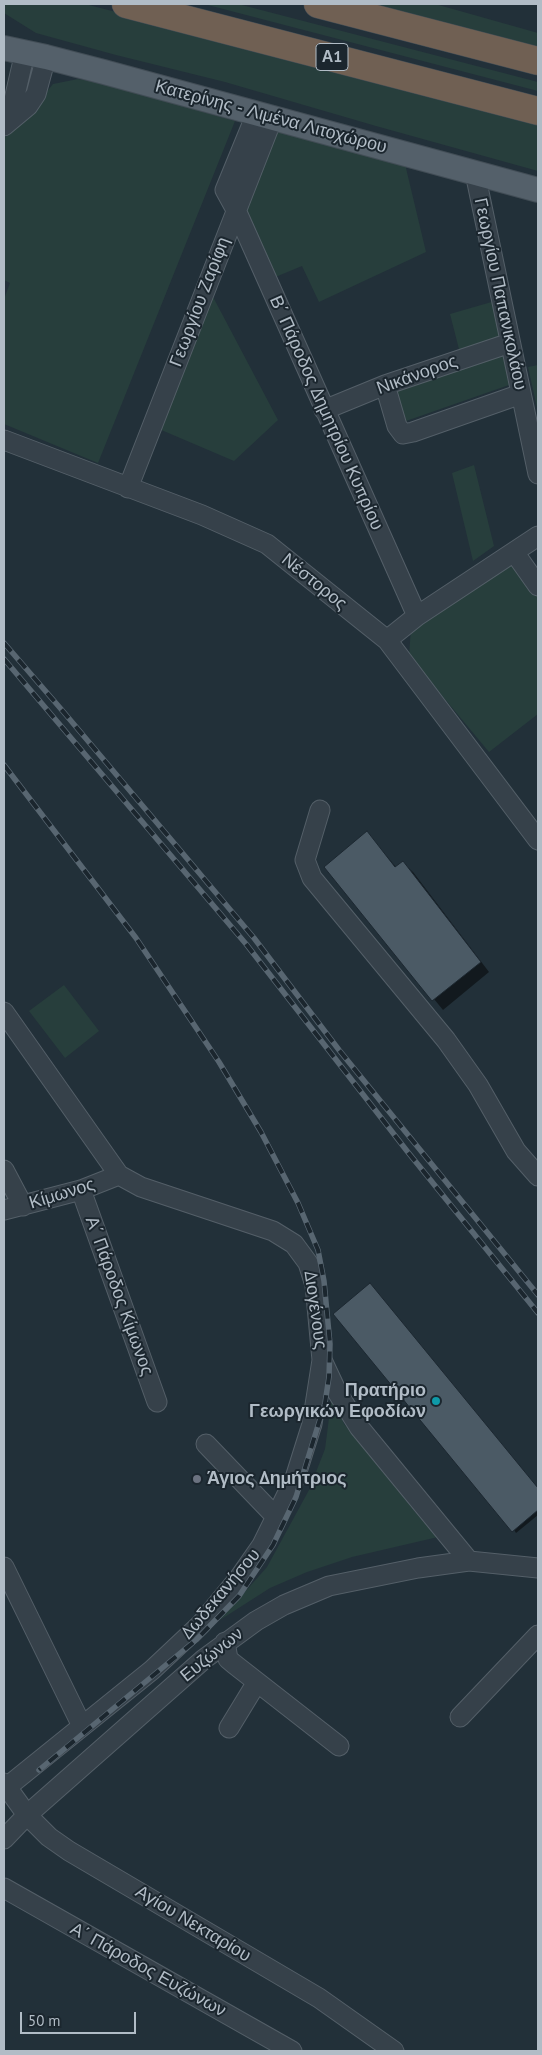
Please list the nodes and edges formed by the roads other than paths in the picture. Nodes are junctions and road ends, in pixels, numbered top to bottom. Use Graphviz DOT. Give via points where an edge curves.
graph roads {
  1 [pos="126,4"];
  2 [pos="318,4"];
  3 [pos="25,52"];
  4 [pos="538,61"];
  5 [pos="538,111"];
  6 [pos="265,114"];
  7 [pos="4,120"];
  8 [pos="4,126"];
  9 [pos="475,173"];
  10 [pos="538,190"];
  11 [pos="236,210"];
  12 [pos="510,342"];
  13 [pos="385,385"];
  14 [pos="521,394"];
  15 [pos="324,410"];
  16 [pos="4,440"];
  17 [pos="538,474"];
  18 [pos="128,488"];
  19 [pos="538,536"];
  20 [pos="514,552"];
  21 [pos="538,586"];
  22 [pos="417,616"];
  23 [pos="387,640"];
  24 [pos="320,810"];
  25 [pos="538,840"];
  26 [pos="4,1012"];
  27 [pos="4,1170"];
  28 [pos="119,1175"];
  29 [pos="538,1176"];
  30 [pos="81,1190"];
  31 [pos="23,1206"];
  32 [pos="4,1210"];
  33 [pos="322,1360"];
  34 [pos="157,1402"];
  35 [pos="206,1444"];
  36 [pos="277,1518"];
  37 [pos="469,1561"];
  38 [pos="4,1568"];
  39 [pos="538,1568"];
  40 [pos="538,1635"];
  41 [pos="226,1642"];
  42 [pos="257,1682"];
  43 [pos="460,1717"];
  44 [pos="82,1726"];
  45 [pos="229,1728"];
  46 [pos="339,1746"];
  47 [pos="5,1785"];
  48 [pos="27,1815"];
  49 [pos="4,1839"];
  50 [pos="4,1888"];
  51 [pos="292,2051"];
  52 [pos="394,2051"];
  1 -- 5 [label="highway, Α1"];
  2 -- 4 [label="highway"];
  3 -- 6 [label="main road, Κατερίνης - Λιμένα Λιτοχώρου"];
  3 -- 7 [label="street" via="13,104"];
  3 -- 8 [label="street" via="36,94 28,106"];
  6 -- 9 [label="main road, Κατερίνης - Λιμένα Λιτοχώρου"];
  6 -- 11 [label="street, Γεωργίου Ζαρίφη"];
  6 -- 11 [label="street, Β΄ Πάροδος Δημητρίου Κυπρίου" via="225,190"];
  9 -- 10 [label="main road, Κατερίνης - Λιμένα Λιτοχώρου"];
  9 -- 12 [label="street, Γεωργίου Παπανικολάου"];
  11 -- 15 [label="street, Β΄ Πάροδος Δημητρίου Κυπρίου"];
  11 -- 18 [label="street, Γεωργίου Ζαρίφη"];
  12 -- 13 [label="street, Νικάνορος"];
  12 -- 14 [label="street, Γεωργίου Παπανικολάου"];
  13 -- 14 [label="street" via="397,426 403,434"];
  13 -- 15 [label="street, Νικάνορος"];
  14 -- 17 [label="street, Γεωργίου Παπανικολάου"];
  15 -- 22 [label="street, Β΄ Πάροδος Δημητρίου Κυπρίου"];
  16 -- 18 [label="street, Νέστορος"];
  18 -- 23 [label="street, Νέστορος" via="266,544"];
  19 -- 20 [label="street"];
  20 -- 21 [label="street"];
  20 -- 22 [label="street"];
  22 -- 23 [label="street"];
  23 -- 25 [label="street, Νέστορος"];
  24 -- 29 [label="street" via="305,860 312,878 446,1040 478,1085 516,1151"];
  26 -- 28 [label="street, Διογένους"];
  27 -- 31 [label="street"];
  28 -- 30 [label="street, Κίμωνος"];
  28 -- 33 [label="street, Διογένους" via="140,1186 273,1231 294,1244 308,1263 315,1285"];
  30 -- 31 [label="street, Κίμωνος"];
  30 -- 34 [label="street, Α΄ Πάροδος Κίμωνος"];
  31 -- 32 [label="street, Κίμωνος"];
  33 -- 36 [label="street, Δωδεκανήσου" via="312,1424 295,1478"];
  33 -- 37 [label="street, Διογένους" via="336,1392 359,1427"];
  35 -- 36 [label="street"];
  36 -- 44 [label="street, Δωδεκανήσου" via="239,1578 201,1624 152,1670"];
  37 -- 39 [label="street"];
  37 -- 41 [label="street, Ευζώνων" via="329,1586 284,1605"];
  38 -- 44 [label="street"];
  40 -- 43 [label="street"];
  41 -- 42 [label="street" via="228,1658"];
  41 -- 48 [label="street, Ευζώνων"];
  42 -- 45 [label="street"];
  42 -- 46 [label="street"];
  44 -- 47 [label="street, Δωδεκανήσου"];
  47 -- 48 [label="street, Αγίου Νεκταρίου"];
  48 -- 49 [label="street, Ευζώνων"];
  48 -- 52 [label="street, Αγίου Νεκταρίου" via="69,1851 319,1998"];
  50 -- 51 [label="street, Α΄ Πάροδος Ευζώνων"];
}
